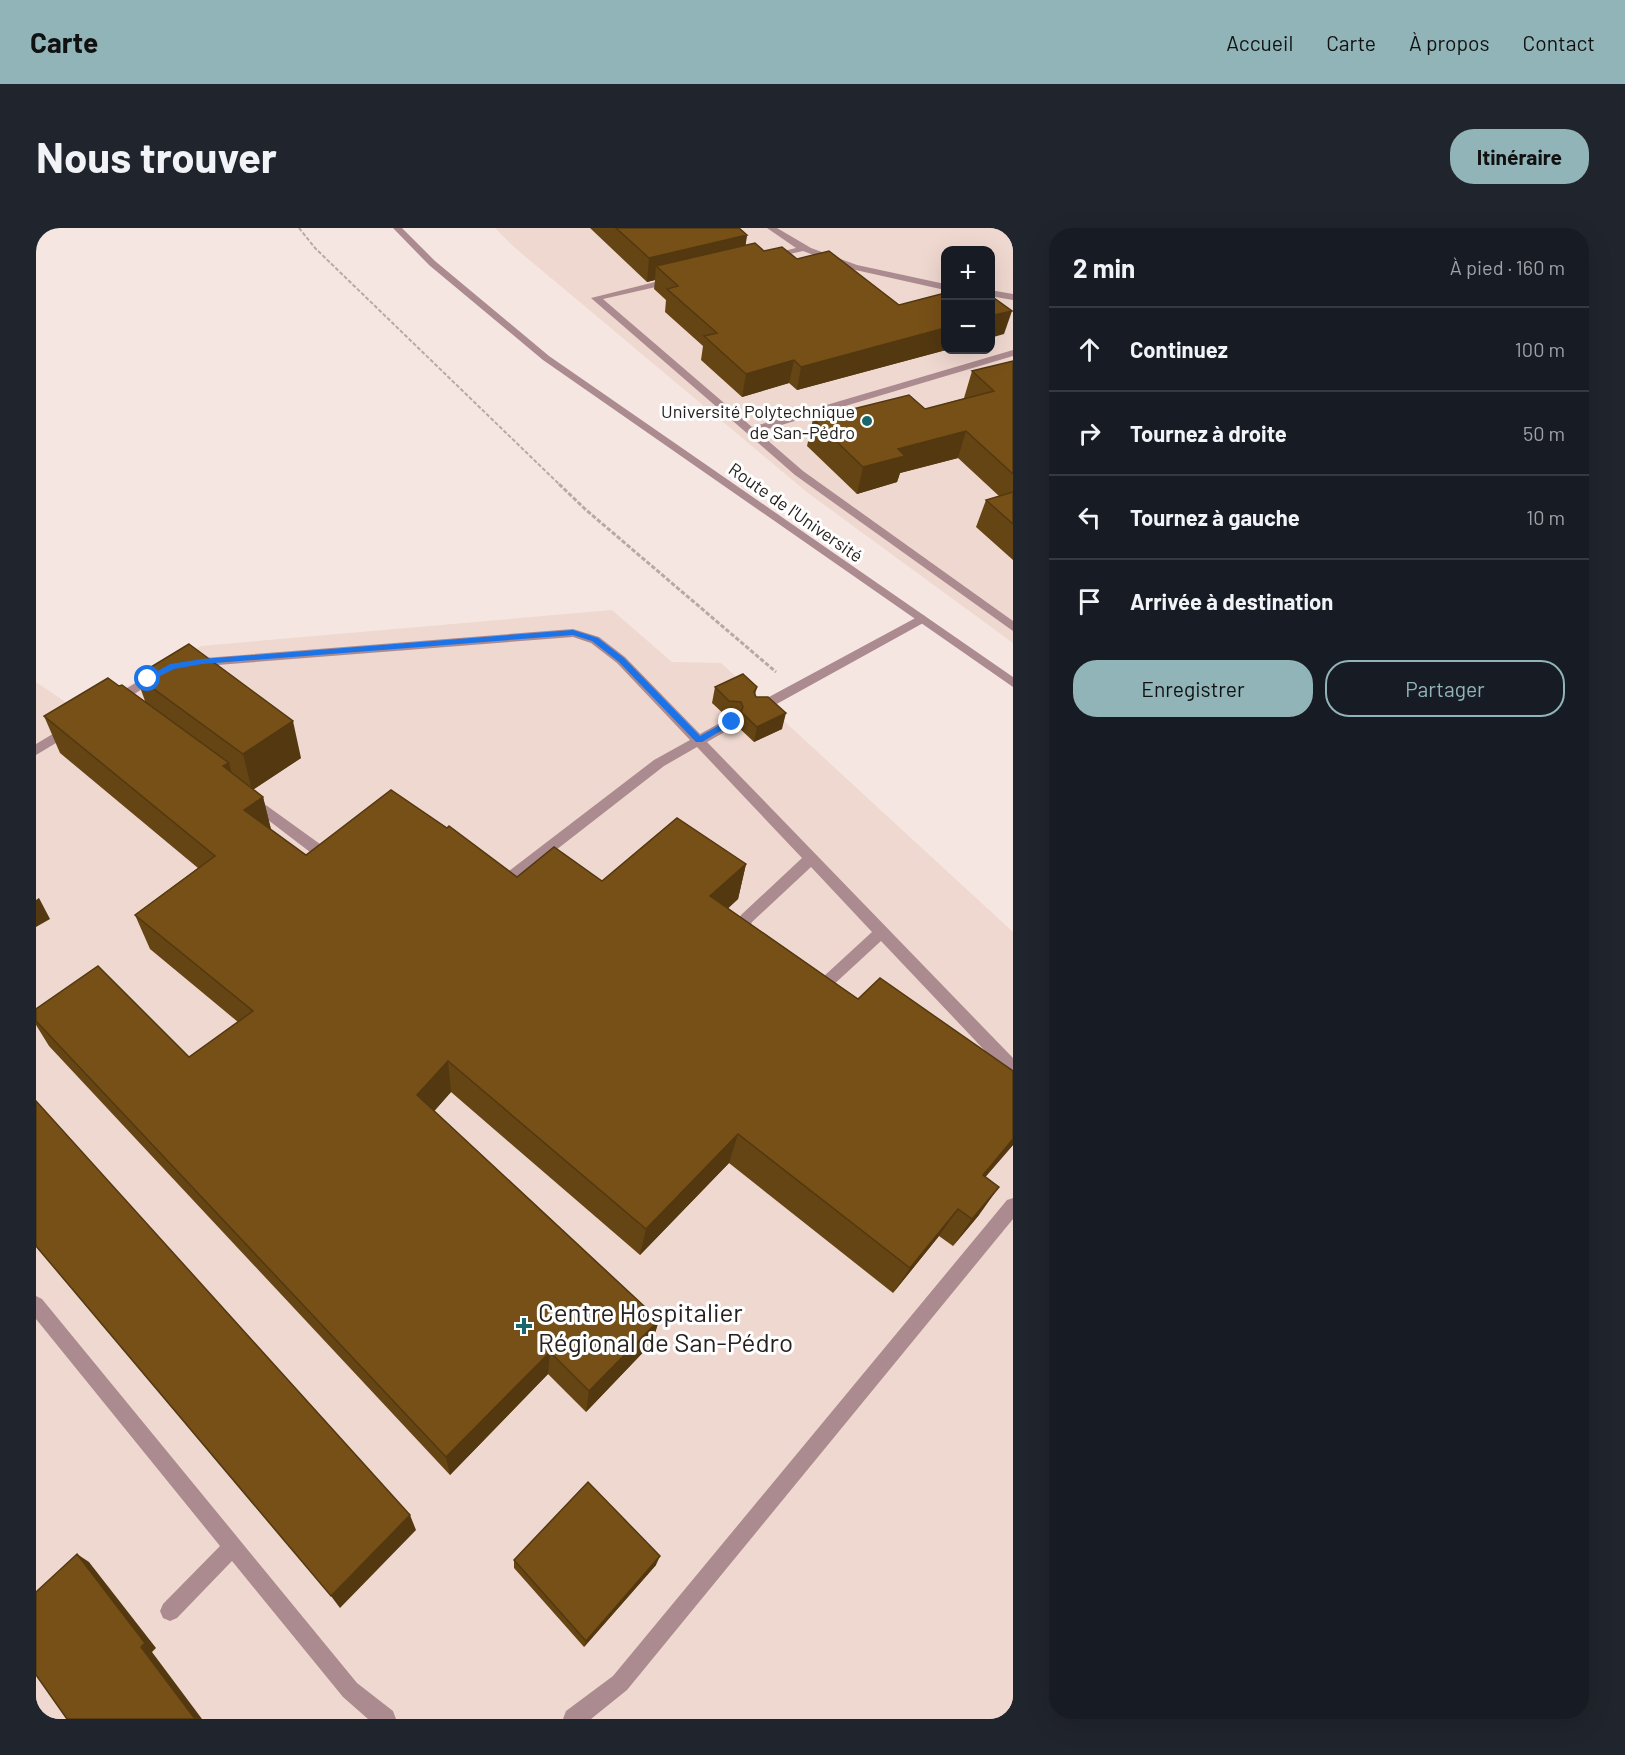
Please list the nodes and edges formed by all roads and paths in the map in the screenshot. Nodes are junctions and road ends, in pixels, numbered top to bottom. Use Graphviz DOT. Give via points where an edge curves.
graph roads {
  1 [pos="299,228"];
  2 [pos="397,228"];
  3 [pos="771,228"];
  4 [pos="806,248"];
  5 [pos="759,260"];
  6 [pos="690,276"];
  7 [pos="941,285"];
  8 [pos="995,294"];
  9 [pos="1013,297"];
  10 [pos="1013,353"];
  11 [pos="750,431"];
  12 [pos="921,619"];
  13 [pos="1013,627"];
  14 [pos="183,665"];
  15 [pos="164,670"];
  16 [pos="1013,683"];
  17 [pos="794,689"];
  18 [pos="117,704"];
  19 [pos="759,708"];
  20 [pos="87,718"];
  21 [pos="732,722"];
  22 [pos="699,740"];
  23 [pos="36,750"];
  24 [pos="240,791"];
  25 [pos="315,848"];
  26 [pos="811,858"];
  27 [pos="506,881"];
  28 [pos="882,932"];
  29 [pos="758,944"];
  30 [pos="801,976"];
  31 [pos="1013,1070"];
  32 [pos="1013,1206"];
  33 [pos="36,1305"];
  34 [pos="233,1545"];
  35 [pos="170,1611"];
  36 [pos="386,1719"];
  37 [pos="574,1719"];
  1 -- 17 [label="path" via="315,248 585,509"];
  2 -- 12 [label="street, Route de l'Université" via="432,263 546,357"];
  3 -- 4 [label="street"];
  4 -- 5 [label="street"];
  4 -- 7 [label="street" via="880,276"];
  6 -- 11 [label="street" via="596,298"];
  8 -- 9 [label="street"];
  10 -- 11 [label="street"];
  11 -- 13 [label="street" via="825,492"];
  12 -- 16 [label="street, Route de l'Université"];
  12 -- 17 [label="street"];
  14 -- 22 [label="street" via="573,633 595,640 621,660"];
  15 -- 18 [label="street"];
  17 -- 19 [label="street"];
  20 -- 23 [label="street"];
  21 -- 22 [label="street"];
  22 -- 26 [label="street"];
  22 -- 27 [label="street" via="659,763"];
  24 -- 25 [label="street"];
  26 -- 28 [label="street"];
  26 -- 29 [label="street" via="746,919 741,931"];
  28 -- 30 [label="street" via="826,983 810,983"];
  28 -- 31 [label="street"];
  32 -- 37 [label="street" via="620,1683"];
  33 -- 34 [label="street"];
  34 -- 35 [label="street"];
  34 -- 36 [label="street" via="350,1690"];
}
